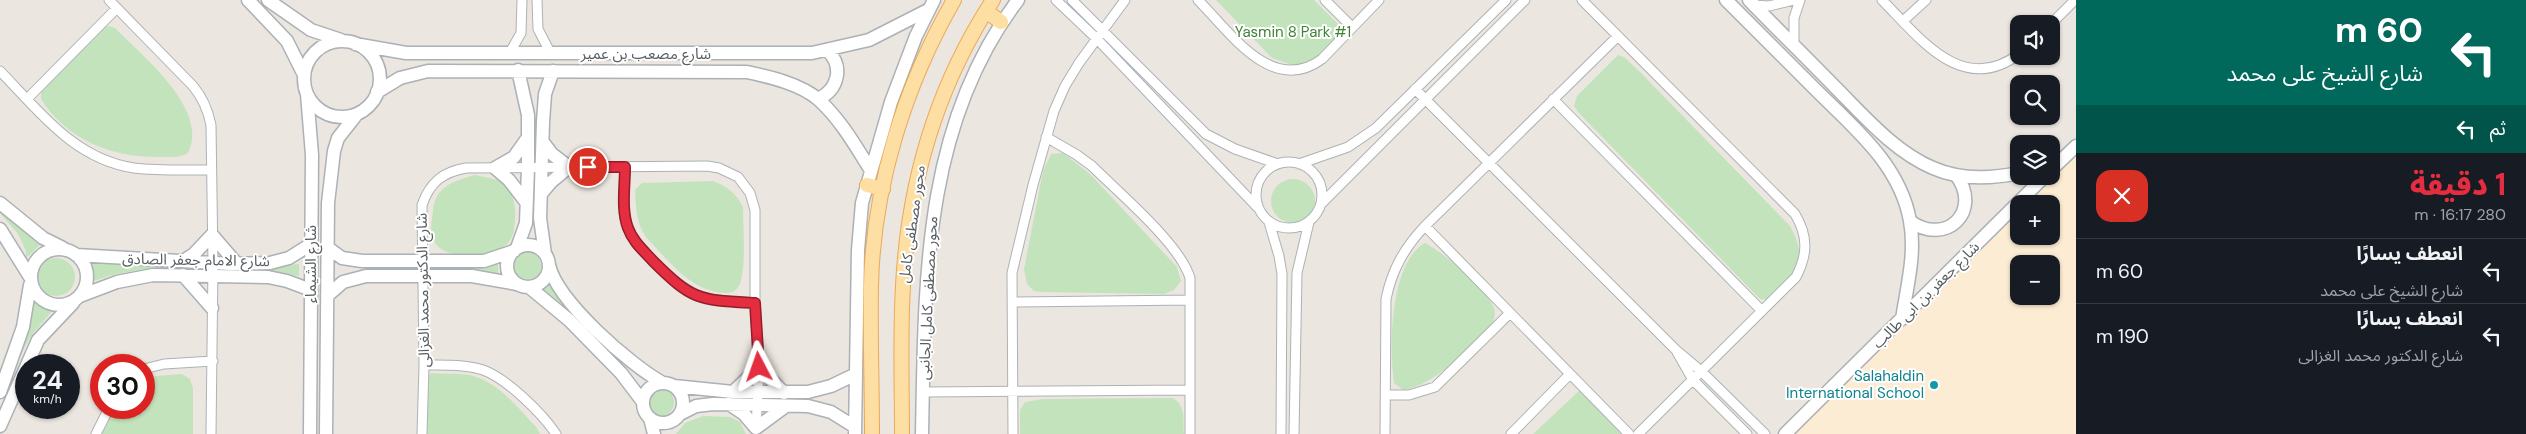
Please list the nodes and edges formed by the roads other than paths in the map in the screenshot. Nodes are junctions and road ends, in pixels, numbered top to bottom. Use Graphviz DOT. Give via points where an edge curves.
graph roads {
  1 [pos="110,0"];
  2 [pos="248,0"];
  3 [pos="268,0"];
  4 [pos="522,0"];
  5 [pos="537,0"];
  6 [pos="954,0"];
  7 [pos="1018,0"];
  8 [pos="1056,0"];
  9 [pos="1072,0"];
  10 [pos="1125,0"];
  11 [pos="1198,0"];
  12 [pos="1325,0"];
  13 [pos="1379,0"];
  14 [pos="1506,0"];
  15 [pos="1525,0"];
  16 [pos="1582,0"];
  17 [pos="1726,0"];
  18 [pos="1794,0"];
  19 [pos="1800,0"];
  20 [pos="1882,0"];
  21 [pos="1926,0"];
  22 [pos="2075,0"];
  23 [pos="1751,3"];
  24 [pos="931,5"];
  25 [pos="989,5"];
  26 [pos="117,8"];
  27 [pos="2060,15"];
  28 [pos="1903,21"];
  29 [pos="1001,22"];
  30 [pos="1352,27"];
  31 [pos="1102,31"];
  32 [pos="1618,36"];
  33 [pos="1096,39"];
  34 [pos="350,43"];
  35 [pos="1794,45"];
  36 [pos="828,51"];
  37 [pos="509,54"];
  38 [pos="551,54"];
  39 [pos="2010,59"];
  40 [pos="0,70"];
  41 [pos="518,70"];
  42 [pos="553,71"];
  43 [pos="304,75"];
  44 [pos="1415,89"];
  45 [pos="377,92"];
  46 [pos="307,94"];
  47 [pos="27,99"];
  48 [pos="818,99"];
  49 [pos="1426,100"];
  50 [pos="1553,100"];
  51 [pos="357,114"];
  52 [pos="1866,118"];
  53 [pos="1855,129"];
  54 [pos="1046,137"];
  55 [pos="526,140"];
  56 [pos="543,142"];
  57 [pos="2076,146"];
  58 [pos="2060,159"];
  59 [pos="1488,163"];
  60 [pos="1278,164"];
  61 [pos="1299,164"];
  62 [pos="569,167"];
  63 [pos="625,167"];
  64 [pos="495,168"];
  65 [pos="528,168"];
  66 [pos="542,168"];
  67 [pos="870,168"];
  68 [pos="210,170"];
  69 [pos="2010,174"];
  70 [pos="1956,175"];
  71 [pos="867,185"];
  72 [pos="2036,185"];
  73 [pos="883,189"];
  74 [pos="541,194"];
  75 [pos="526,202"];
  76 [pos="0,203"];
  77 [pos="1321,204"];
  78 [pos="1258,208"];
  79 [pos="1910,220"];
  80 [pos="1269,222"];
  81 [pos="1309,222"];
  82 [pos="1425,226"];
  83 [pos="0,229"];
  84 [pos="212,235"];
  85 [pos="311,244"];
  86 [pos="327,247"];
  87 [pos="516,250"];
  88 [pos="72,253"];
  89 [pos="547,259"];
  90 [pos="183,261"];
  91 [pos="422,262"];
  92 [pos="213,263"];
  93 [pos="237,264"];
  94 [pos="183,275"];
  95 [pos="213,276"];
  96 [pos="422,276"];
  97 [pos="30,279"];
  98 [pos="523,286"];
  99 [pos="311,290"];
  100 [pos="326,296"];
  101 [pos="78,298"];
  102 [pos="1190,300"];
  103 [pos="1012,302"];
  104 [pos="755,303"];
  105 [pos="212,308"];
  106 [pos="1762,311"];
  107 [pos="1510,313"];
  108 [pos="1902,318"];
  109 [pos="1676,350"];
  110 [pos="213,361"];
  111 [pos="424,365"];
  112 [pos="155,366"];
  113 [pos="759,367"];
  114 [pos="1702,371"];
  115 [pos="1570,374"];
  116 [pos="854,375"];
  117 [pos="1693,380"];
  118 [pos="668,385"];
  119 [pos="1190,390"];
  120 [pos="1013,391"];
  121 [pos="0,392"];
  122 [pos="923,392"];
  123 [pos="784,393"];
  124 [pos="1386,395"];
  125 [pos="730,398"];
  126 [pos="757,398"];
  127 [pos="643,402"];
  128 [pos="786,406"];
  129 [pos="650,418"];
  130 [pos="675,418"];
  131 [pos="104,419"];
  132 [pos="0,426"];
  133 [pos="756,431"];
  134 [pos="855,431"];
  135 [pos="96,434"];
  136 [pos="211,434"];
  137 [pos="310,434"];
  138 [pos="326,434"];
  139 [pos="422,434"];
  140 [pos="556,434"];
  141 [pos="654,434"];
  142 [pos="668,434"];
  143 [pos="872,434"];
  144 [pos="902,434"];
  145 [pos="922,434"];
  146 [pos="1013,434"];
  147 [pos="1190,434"];
  148 [pos="1281,434"];
  149 [pos="1294,434"];
  150 [pos="1385,434"];
  151 [pos="1511,434"];
  152 [pos="1629,434"];
  153 [pos="1638,434"];
  154 [pos="1747,434"];
  155 [pos="1765,434"];
  156 [pos="1786,434"];
  1 -- 26 [label="street"];
  2 -- 43 [label="street" via="287,41"];
  3 -- 34 [label="street, شارع مصعب بن عمير" via="311,30"];
  4 -- 37 [label="street" via="520,39"];
  5 -- 38 [label="street" via="538,29"];
  6 -- 73 [label="main road, محور مصطفى كامل" via="912,87 892,147"];
  7 -- 29 [label="street, محور مصطفى كامل الجانبى"];
  8 -- 33 [label="street"];
  9 -- 31 [label="street"];
  10 -- 31 [label="street"];
  11 -- 30 [label="street" via="1258,60 1283,71 1311,67"];
  12 -- 30 [label="street"];
  13 -- 30 [label="street"];
  14 -- 44 [label="street"];
  15 -- 49 [label="street"];
  16 -- 32 [label="street"];
  17 -- 53 [label="street"];
  18 -- 23 [label="street" via="1769,6"];
  19 -- 35 [label="street" via="1794,18"];
  20 -- 28 [label="street"];
  21 -- 28 [label="street"];
  22 -- 27 [label="street"];
  23 -- 35 [label="street"];
  24 -- 36 [label="street, شارع مصعب بن عمير" via="881,36"];
  24 -- 67 [label="street" via="890,102"];
  25 -- 29 [label="main road"];
  25 -- 144 [label="main road, محور مصطفى كامل" via="940,105 916,182 903,287"];
  26 -- 47 [label="street"];
  26 -- 68 [label="street" via="202,97 211,125"];
  28 -- 39 [label="street" via="1941,58 1959,66 1994,67"];
  29 -- 122 [label="street, محور مصطفى كامل الجانبى" via="977,66 943,160 927,263"];
  31 -- 33 [label="street"];
  31 -- 60 [label="street" via="1206,134 1235,149"];
  32 -- 50 [label="street"];
  32 -- 106 [label="street" via="1795,214 1802,225 1806,252 1802,265 1796,277"];
  33 -- 54 [label="street" via="1065,86"];
  33 -- 78 [label="street"];
  34 -- 37 [label="street, شارع مصعب بن عمير" via="406,53"];
  34 -- 43 [label="street" via="326,44 311,57"];
  34 -- 45 [label="street" via="369,53 378,67"];
  35 -- 52 [label="street"];
  36 -- 38 [label="street, شارع مصعب بن عمير" via="795,54"];
  36 -- 48 [label="street" via="836,58 837,78 827,95"];
  37 -- 38 [label="street, شارع مصعب بن عمير"];
  40 -- 47 [label="street"];
  41 -- 42 [label="street, شارع مصعب بن عمير"];
  41 -- 45 [label="street, شارع مصعب بن عمير" via="428,71 400,78"];
  41 -- 55 [label="street" via="526,102"];
  42 -- 48 [label="street, شارع مصعب بن عمير" via="747,72 782,81"];
  42 -- 56 [label="street" via="543,106"];
  43 -- 46 [label="street"];
  44 -- 49 [label="street"];
  44 -- 61 [label="street" via="1363,138 1332,154"];
  45 -- 51 [label="street" via="369,105"];
  46 -- 51 [label="street" via="312,103 328,114 338,117"];
  46 -- 85 [label="street, شارع الشيماء" via="312,139"];
  47 -- 68 [label="street" via="69,140 98,157 134,168"];
  48 -- 67 [label="street, شارع مصعب بن عمير" via="850,136"];
  49 -- 59 [label="street"];
  49 -- 77 [label="street"];
  50 -- 59 [label="street"];
  50 -- 106 [label="street"];
  51 -- 86 [label="street, شارع الشيماء" via="343,130 334,151"];
  52 -- 53 [label="street"];
  52 -- 70 [label="street" via="1913,158"];
  53 -- 79 [label="street" via="1882,158 1894,177"];
  54 -- 102 [label="street" via="1092,166 1175,250 1190,278"];
  54 -- 103 [label="street" via="1015,254"];
  55 -- 64 [label="street" via="514,157"];
  55 -- 65 [label="street"];
  56 -- 62 [label="street"];
  56 -- 66 [label="street"];
  57 -- 58 [label="street"];
  59 -- 82 [label="street"];
  59 -- 109 [label="street"];
  60 -- 61 [label="street"];
  60 -- 78 [label="street" via="1259,182"];
  61 -- 77 [label="street" via="1308,168 1320,184"];
  62 -- 63 [label="street, شارع الدكتور محمد الغزالى"];
  62 -- 66 [label="street, شارع الدكتور محمد الغزالى"];
  62 -- 74 [label="street"];
  63 -- 104 [label="street" via="625,216 632,237 639,246 676,284 695,296 716,301"];
  63 -- 104 [label="street, شارع الدكتور محمد الغزالى" via="719,168 745,184 754,210"];
  64 -- 65 [label="street, شارع الدكتور محمد الغزالى"];
  64 -- 75 [label="street"];
  64 -- 91 [label="street, شارع الدكتور محمد الغزالى" via="466,168 450,171 436,179 422,204"];
  65 -- 66 [label="street, شارع الدكتور محمد الغزالى"];
  65 -- 75 [label="street"];
  66 -- 74 [label="street"];
  67 -- 71 [label="street"];
  68 -- 84 [label="street"];
  69 -- 70 [label="street" via="1982,178"];
  70 -- 79 [label="street" via="1966,198 1957,222 1933,231 1925,230"];
  71 -- 73 [label="main road"];
  71 -- 116 [label="street" via="858,235"];
  72 -- 108 [label="street, شارع جعفر بن ابى طالب"];
  73 -- 143 [label="main road, محور مصطفى كامل" via="871,284"];
  74 -- 89 [label="street" via="541,234"];
  75 -- 87 [label="street" via="524,230"];
  76 -- 88 [label="street, شارع الامام جعفر الصادق" via="43,238"];
  77 -- 81 [label="street"];
  78 -- 80 [label="street"];
  79 -- 108 [label="street" via="1911,268"];
  80 -- 81 [label="street" via="1289,228"];
  80 -- 148 [label="street" via="1282,274"];
  81 -- 149 [label="street" via="1296,273"];
  82 -- 107 [label="street"];
  82 -- 124 [label="street" via="1410,241 1390,279 1386,299"];
  83 -- 97 [label="street"];
  84 -- 90 [label="street" via="204,246"];
  84 -- 92 [label="street"];
  84 -- 93 [label="street"];
  85 -- 93 [label="street, شارع الامام جعفر الصادق" via="280,261"];
  85 -- 99 [label="street, شارع الشيماء"];
  86 -- 91 [label="street" via="337,256 352,261"];
  86 -- 100 [label="street, شارع الشيماء"];
  87 -- 89 [label="street" via="534,246"];
  87 -- 91 [label="street" via="484,261"];
  87 -- 98 [label="street" via="507,266 511,278"];
  88 -- 90 [label="street, شارع الامام جعفر الصادق"];
  88 -- 97 [label="street" via="50,250 42,254 36,260"];
  88 -- 101 [label="street" via="82,262 87,279"];
  89 -- 98 [label="street" via="544,281"];
  89 -- 118 [label="street" via="556,283 579,310 632,363"];
  90 -- 92 [label="street, شارع الامام جعفر الصادق"];
  91 -- 96 [label="street, شارع الدكتور محمد الغزالى"];
  92 -- 93 [label="street, شارع الامام جعفر الصادق"];
  92 -- 95 [label="street"];
  94 -- 95 [label="street, شارع الامام جعفر الصادق"];
  94 -- 101 [label="street, شارع الامام جعفر الصادق" via="134,278 100,287"];
  94 -- 105 [label="street"];
  95 -- 99 [label="street, شارع الامام جعفر الصادق" via="268,277"];
  95 -- 105 [label="street"];
  96 -- 98 [label="street" via="483,276"];
  96 -- 100 [label="street" via="353,278 342,282"];
  96 -- 111 [label="street, شارع الدكتور محمد الغزالى"];
  97 -- 101 [label="street" via="40,298 48,304 57,306"];
  97 -- 121 [label="street" via="23,327"];
  98 -- 127 [label="street" via="570,320"];
  99 -- 137 [label="street, شارع الشيماء"];
  100 -- 138 [label="street, شارع الشيماء"];
  101 -- 132 [label="street" via="38,340"];
  102 -- 103 [label="street"];
  102 -- 119 [label="street"];
  103 -- 120 [label="street"];
  104 -- 113 [label="street, شارع الدكتور محمد الغزالى"];
  105 -- 110 [label="street"];
  106 -- 114 [label="street"];
  107 -- 115 [label="street"];
  107 -- 124 [label="street" via="1435,387 1409,395"];
  108 -- 156 [label="street, شارع جعفر بن ابى طالب"];
  109 -- 114 [label="street"];
  109 -- 117 [label="street"];
  110 -- 112 [label="street"];
  110 -- 136 [label="street"];
  111 -- 139 [label="street, شارع الدكتور محمد الغزالى"];
  111 -- 140 [label="street" via="466,366 491,374 545,418"];
  113 -- 123 [label="street"];
  113 -- 125 [label="street"];
  113 -- 126 [label="street, شارع الدكتور محمد الغزالى"];
  114 -- 117 [label="street"];
  114 -- 155 [label="street"];
  115 -- 151 [label="street"];
  115 -- 152 [label="street"];
  116 -- 123 [label="street" via="820,390"];
  116 -- 134 [label="street"];
  117 -- 153 [label="street"];
  117 -- 154 [label="street"];
  118 -- 125 [label="street"];
  118 -- 127 [label="street" via="649,388"];
  118 -- 130 [label="street" via="682,399"];
  119 -- 120 [label="street"];
  119 -- 147 [label="street"];
  120 -- 122 [label="street"];
  120 -- 146 [label="street"];
  122 -- 145 [label="street, محور مصطفى كامل الجانبى"];
  123 -- 126 [label="street"];
  124 -- 150 [label="street"];
  125 -- 126 [label="street"];
  125 -- 130 [label="street" via="696,406"];
  125 -- 133 [label="street"];
  126 -- 128 [label="street"];
  126 -- 133 [label="street, شارع الدكتور محمد الغزالى"];
  127 -- 129 [label="street"];
  128 -- 133 [label="street"];
  128 -- 134 [label="street" via="820,408"];
  129 -- 130 [label="street" via="660,423"];
  129 -- 141 [label="street"];
  130 -- 142 [label="street"];
  131 -- 135 [label="street"];
}
